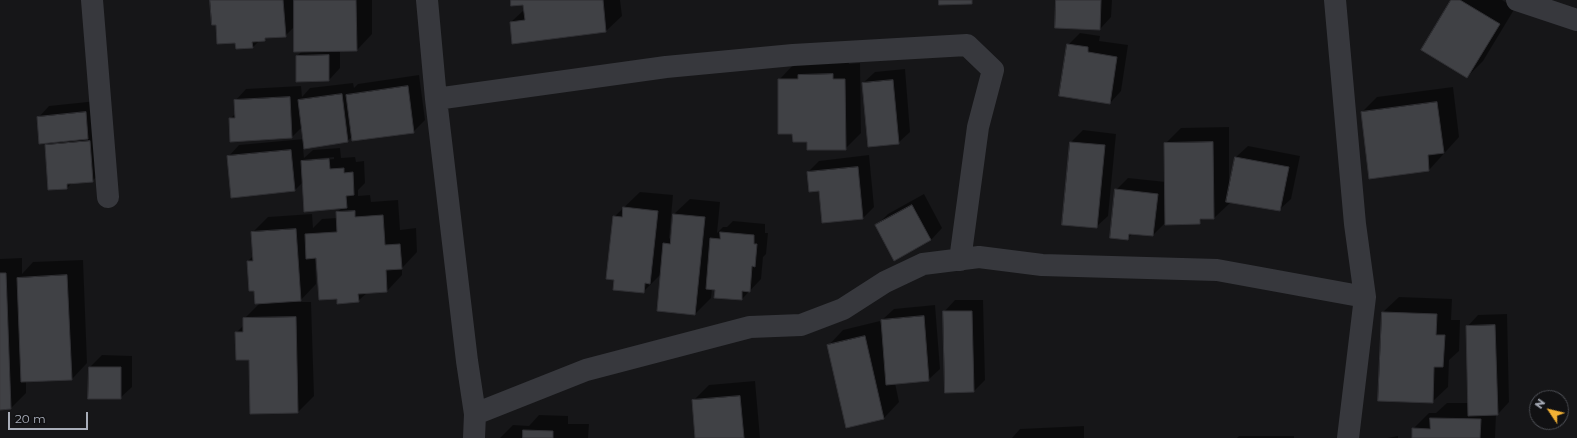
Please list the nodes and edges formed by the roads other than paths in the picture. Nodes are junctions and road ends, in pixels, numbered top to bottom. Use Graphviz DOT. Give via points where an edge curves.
graph roads {
  1 [pos="92,0"];
  2 [pos="427,0"];
  3 [pos="1335,0"];
  4 [pos="1517,0"];
  5 [pos="1577,20"];
  6 [pos="436,99"];
  7 [pos="108,197"];
  8 [pos="960,260"];
  9 [pos="1365,297"];
  10 [pos="475,414"];
  11 [pos="474,438"];
  12 [pos="1348,438"];
  1 -- 7 [label="street"];
  2 -- 6 [label="street"];
  3 -- 9 [label="street" via="1355,224"];
  4 -- 5 [label="street"];
  6 -- 8 [label="street" via="666,67 793,55 967,45 992,70 978,127"];
  6 -- 10 [label="street"];
  8 -- 9 [label="street" via="979,257 1042,265 1217,270"];
  8 -- 10 [label="street" via="923,264 885,282 843,309 801,324 750,327 586,370"];
  9 -- 12 [label="street"];
  10 -- 11 [label="street"];
}
